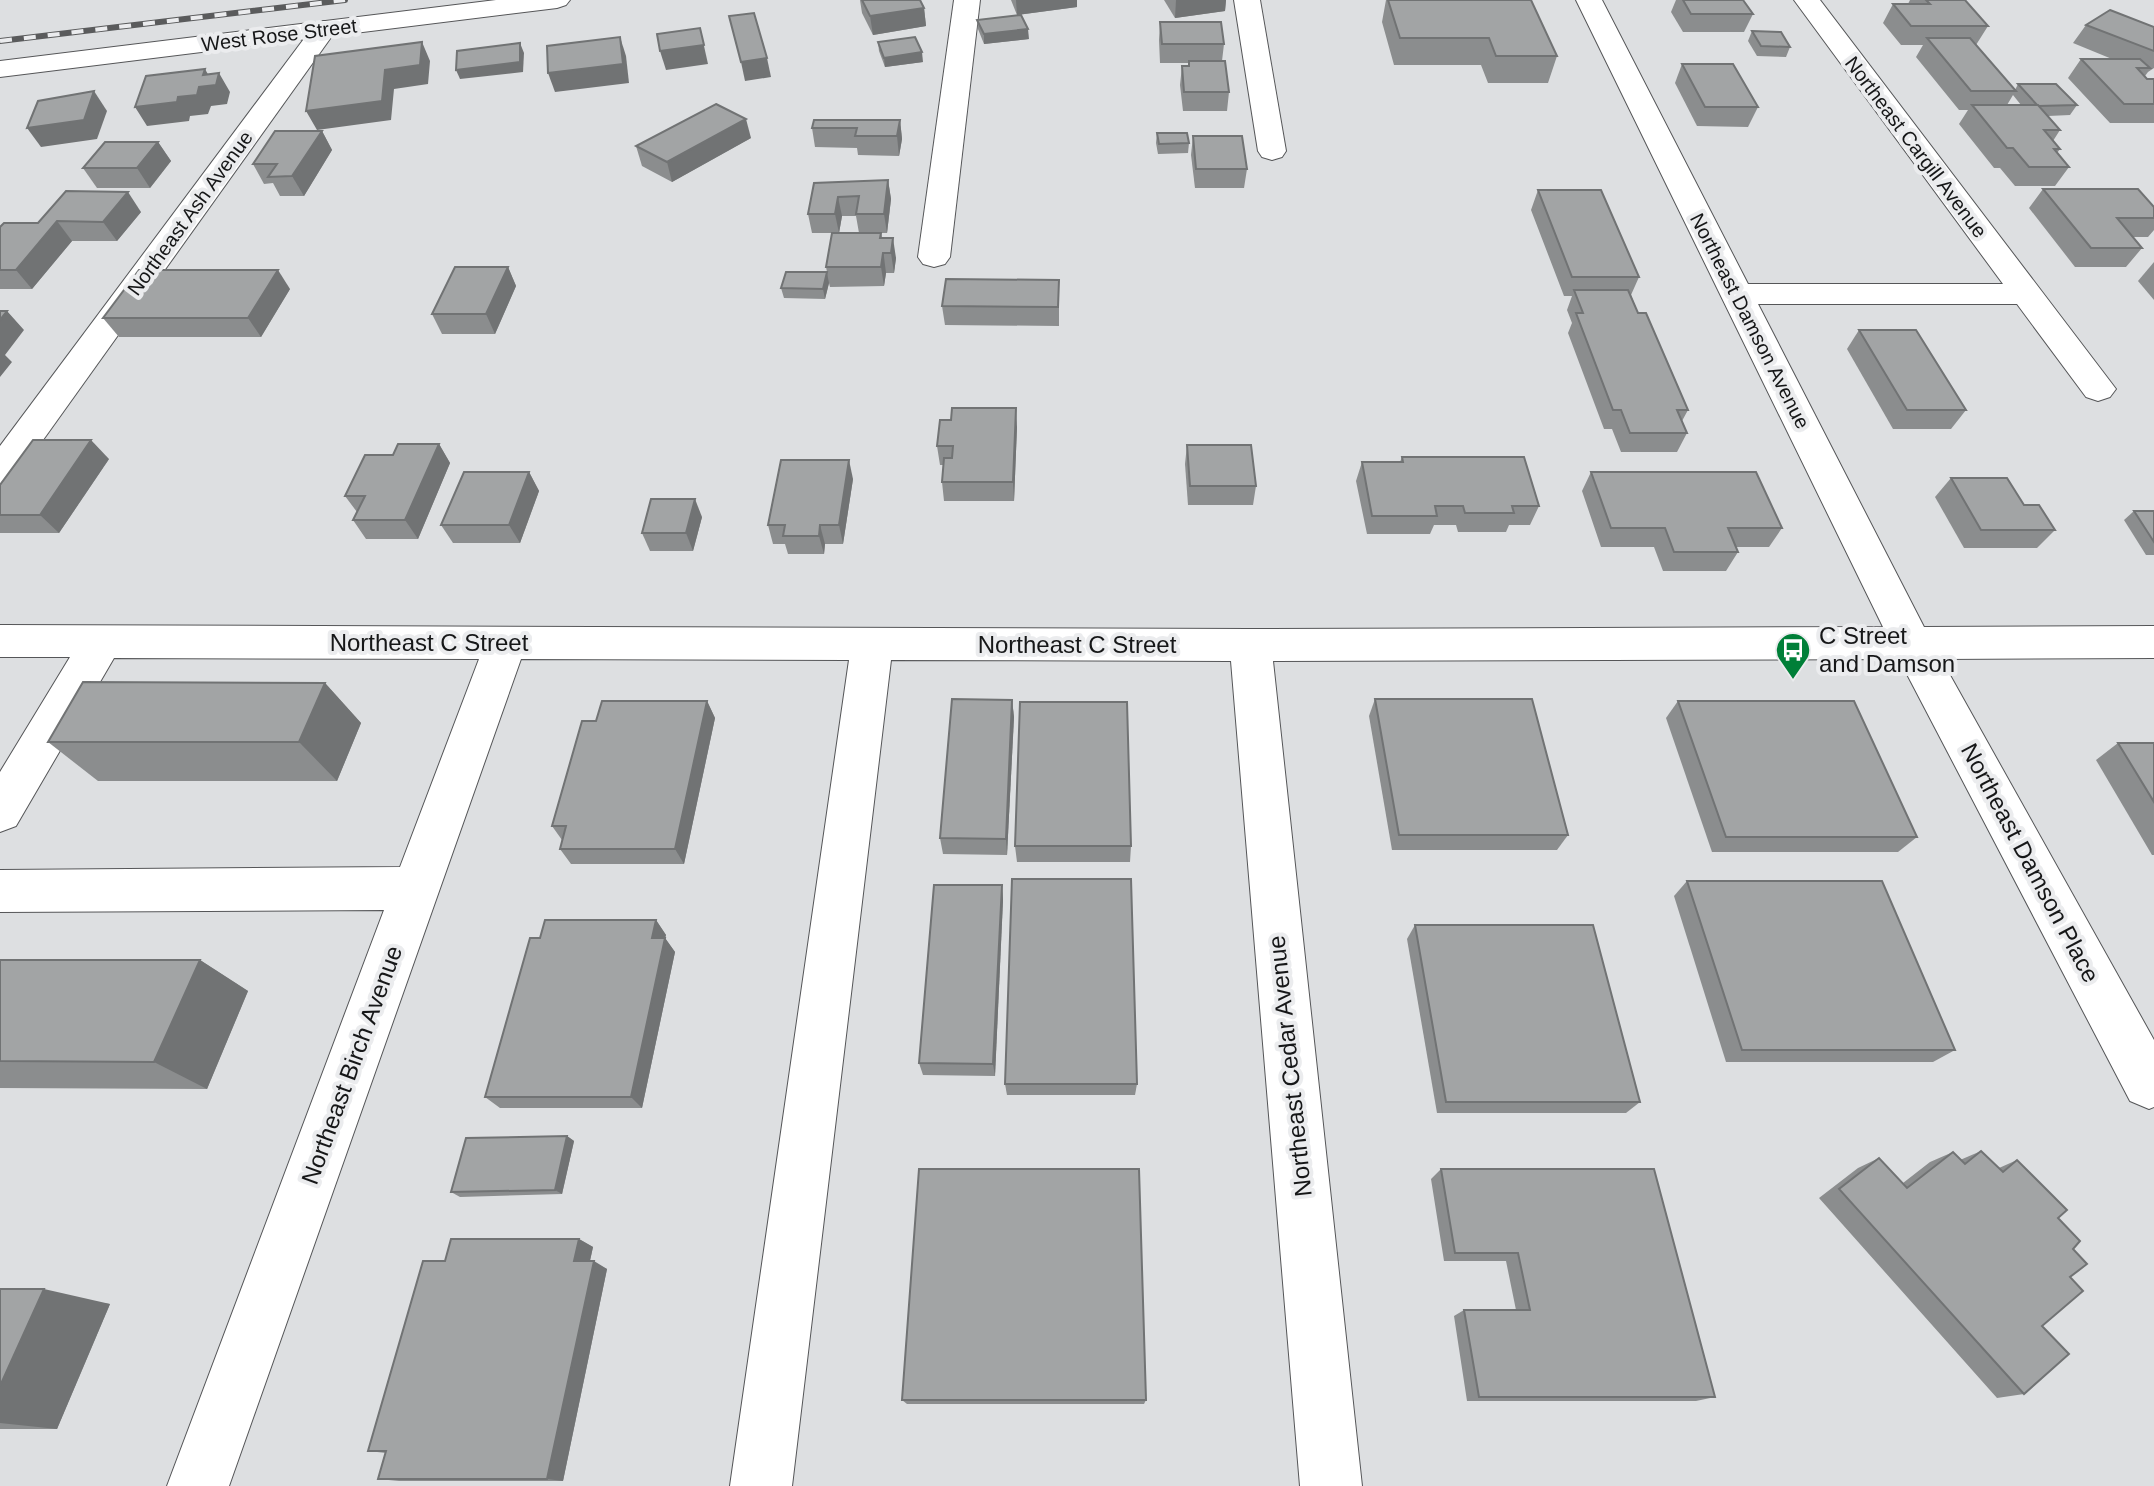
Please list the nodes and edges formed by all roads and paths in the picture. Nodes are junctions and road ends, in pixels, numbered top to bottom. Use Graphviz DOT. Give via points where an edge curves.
graph roads {
  1 [pos="557,0"];
  2 [pos="967,0"];
  3 [pos="1247,0"];
  4 [pos="1589,0"];
  5 [pos="1807,0"];
  6 [pos="324,29"];
  7 [pos="0,69"];
  8 [pos="1272,151"];
  9 [pos="934,257"];
  10 [pos="1737,294"];
  11 [pos="2025,294"];
  12 [pos="2098,389"];
  13 [pos="0,473"];
  14 [pos="0,641"];
  15 [pos="102,641"];
  16 [pos="1911,642"];
  17 [pos="2154,642"];
  18 [pos="505,644"];
  19 [pos="872,645"];
  20 [pos="1250,645"];
  21 [pos="0,812"];
  22 [pos="417,888"];
  23 [pos="0,891"];
  24 [pos="2149,1083"];
  25 [pos="198,1486"];
  26 [pos="761,1486"];
  27 [pos="1331,1486"];
  1 -- 6 [label="street, West Rose Street"];
  2 -- 9 [label="street"];
  3 -- 8 [label="street"];
  4 -- 10 [label="street, Northeast Damson Avenue"];
  5 -- 11 [label="street, Northeast Cargill Avenue"];
  6 -- 7 [label="street, West Rose Street"];
  6 -- 13 [label="street, Northeast Ash Avenue"];
  10 -- 11 [label="street"];
  10 -- 16 [label="street, Northeast Damson Avenue"];
  11 -- 12 [label="street, Northeast Cargill Avenue"];
  14 -- 15 [label="street, Northeast C Street"];
  15 -- 18 [label="street, Northeast C Street"];
  15 -- 21 [label="street"];
  16 -- 17 [label="street, Northeast C Street"];
  16 -- 20 [label="street, Northeast C Street"];
  16 -- 24 [label="street, Northeast Damson Place"];
  18 -- 19 [label="street, Northeast C Street"];
  18 -- 22 [label="street, Northeast Birch Avenue"];
  19 -- 20 [label="street, Northeast C Street"];
  19 -- 26 [label="street"];
  20 -- 27 [label="street, Northeast Cedar Avenue"];
  22 -- 23 [label="street"];
  22 -- 25 [label="street, Northeast Birch Avenue"];
}
